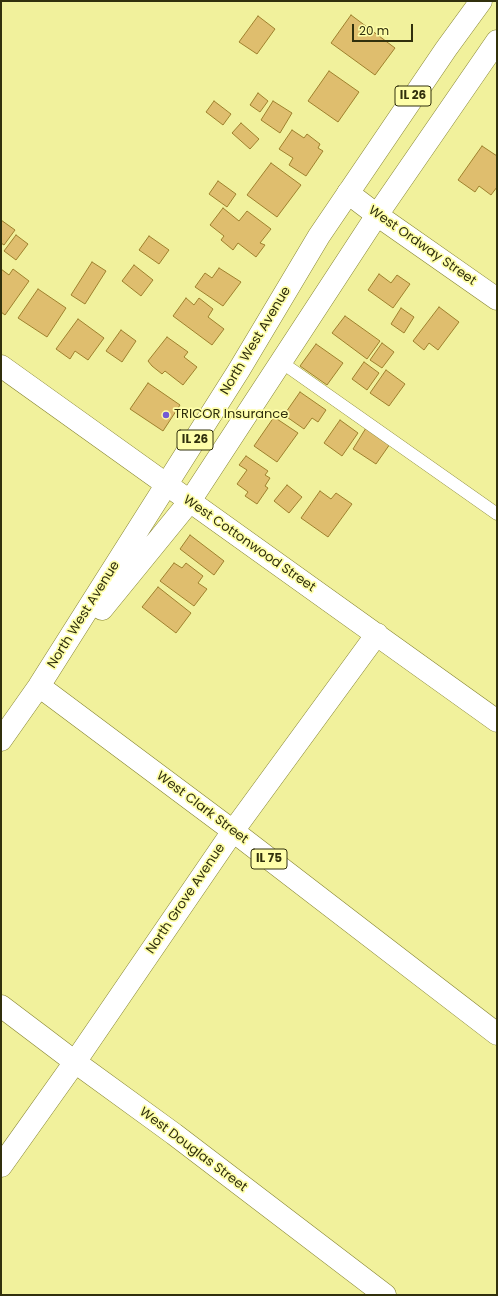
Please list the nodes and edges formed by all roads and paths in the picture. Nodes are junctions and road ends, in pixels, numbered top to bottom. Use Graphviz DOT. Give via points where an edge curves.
graph roads {
  1 [pos="481,1"];
  2 [pos="493,55"];
  3 [pos="348,193"];
  4 [pos="377,215"];
  5 [pos="497,299"];
  6 [pos="281,362"];
  7 [pos="1,366"];
  8 [pos="166,485"];
  9 [pos="190,501"];
  10 [pos="497,514"];
  11 [pos="377,634"];
  12 [pos="39,686"];
  13 [pos="497,721"];
  14 [pos="1,740"];
  15 [pos="232,831"];
  16 [pos="1,1006"];
  17 [pos="497,1034"];
  18 [pos="75,1062"];
  19 [pos="1,1166"];
  20 [pos="385,1295"];
  1 -- 3 [label="main road, North West Avenue / IL 26"];
  2 -- 4 [label="main road, North West Avenue / IL 26"];
  3 -- 4 [label="main road, West Ordway Street"];
  3 -- 8 [label="main road, North West Avenue / IL 26"];
  4 -- 5 [label="main road, West Ordway Street"];
  4 -- 6 [label="main road, North West Avenue / IL 26"];
  6 -- 9 [label="main road, North West Avenue / IL 26"];
  6 -- 10 [label="lane"];
  7 -- 8 [label="main road, West Cottonwood Street"];
  8 -- 9 [label="main road, West Cottonwood Street"];
  8 -- 12 [label="main road, North West Avenue / IL 26"];
  9 -- 11 [label="main road, West Cottonwood Street"];
  9 -- 12 [label="main road, North West Avenue / IL 26"];
  11 -- 13 [label="main road, West Cottonwood Street"];
  11 -- 15 [label="main road, North Grove Avenue"];
  12 -- 14 [label="main road, North West Avenue / IL 26"];
  12 -- 15 [label="main road, West Clark Street / IL 75"];
  15 -- 17 [label="main road, West Clark Street / IL 75"];
  15 -- 18 [label="main road, North Grove Avenue"];
  16 -- 18 [label="main road, West Douglas Street"];
  18 -- 19 [label="main road, North Grove Avenue"];
  18 -- 20 [label="main road, West Douglas Street"];
}
